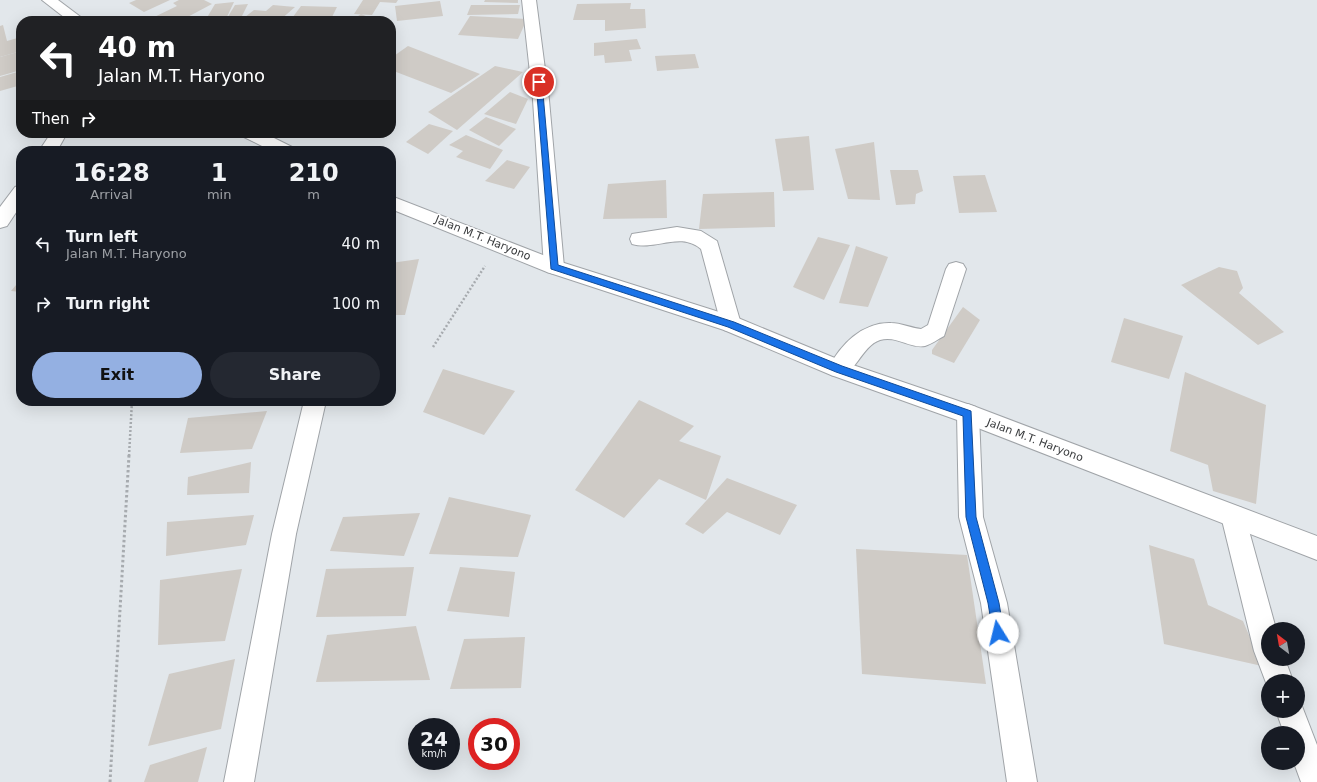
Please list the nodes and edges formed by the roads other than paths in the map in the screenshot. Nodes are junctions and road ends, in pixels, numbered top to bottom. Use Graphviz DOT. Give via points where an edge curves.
graph roads {
  1 [pos="49,0"];
  2 [pos="529,0"];
  3 [pos="72,16"];
  4 [pos="260,138"];
  5 [pos="276,146"];
  6 [pos="16,198"];
  7 [pos="396,204"];
  8 [pos="0,221"];
  9 [pos="639,239"];
  10 [pos="554,267"];
  11 [pos="956,269"];
  12 [pos="731,324"];
  13 [pos="839,369"];
  14 [pos="314,406"];
  15 [pos="968,414"];
  16 [pos="1233,516"];
  17 [pos="1317,548"];
  18 [pos="1261,622"];
  19 [pos="1293,718"];
  20 [pos="239,782"];
  21 [pos="1022,782"];
  22 [pos="1316,782"];
  1 -- 3 [label="main road"];
  2 -- 10 [label="main road" via="535,36"];
  4 -- 5 [label="main road"];
  6 -- 8 [label="main road"];
  7 -- 10 [label="main road, Jalan M.T. Haryono"];
  9 -- 12 [label="main road" via="683,234 704,239 710,246"];
  10 -- 12 [label="main road, Jalan M.T. Haryono"];
  11 -- 13 [label="main road" via="937,330 924,338 888,332 872,334 861,340"];
  12 -- 13 [label="main road, Jalan M.T. Haryono"];
  13 -- 15 [label="main road, Jalan M.T. Haryono"];
  14 -- 20 [label="main road" via="283,541"];
  15 -- 16 [label="main road, Jalan M.T. Haryono"];
  15 -- 21 [label="main road" via="971,517 994,603"];
  16 -- 17 [label="main road, Jalan M.T. Haryono"];
  16 -- 18 [label="main road"];
  19 -- 22 [label="main road"];
}
